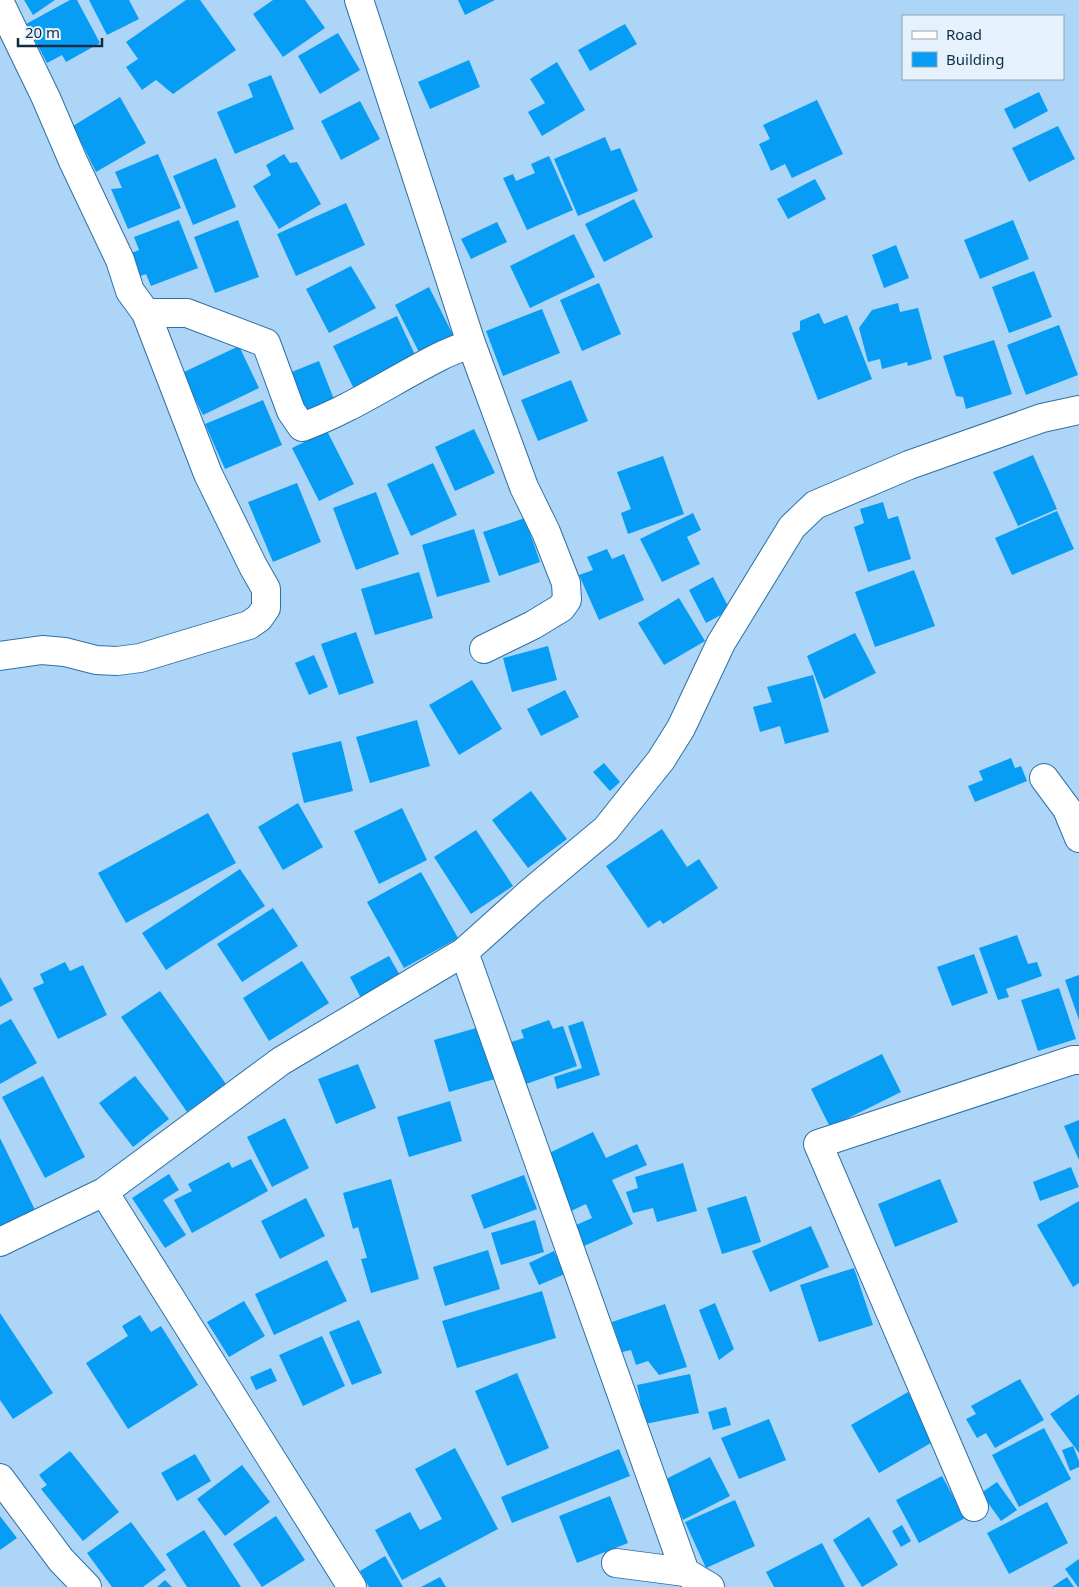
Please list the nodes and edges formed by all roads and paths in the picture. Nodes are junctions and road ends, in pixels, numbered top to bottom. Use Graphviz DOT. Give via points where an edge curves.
graph roads {
  1 [pos="359,0"];
  2 [pos="0,3"];
  3 [pos="146,313"];
  4 [pos="472,343"];
  5 [pos="1079,410"];
  6 [pos="484,649"];
  7 [pos="0,656"];
  8 [pos="1044,778"];
  9 [pos="1079,838"];
  10 [pos="464,952"];
  11 [pos="1079,1060"];
  12 [pos="104,1192"];
  13 [pos="0,1242"];
  14 [pos="0,1478"];
  15 [pos="974,1507"];
  16 [pos="616,1563"];
  17 [pos="685,1572"];
  18 [pos="88,1587"];
  19 [pos="352,1587"];
  20 [pos="710,1587"];
  1 -- 4 [label="street"];
  2 -- 3 [label="street" via="120,260 130,291"];
  3 -- 4 [label="street" via="187,313 266,344 292,411 302,427 355,404 441,356"];
  3 -- 7 [label="street" via="208,474 266,589 266,608 249,625 140,658 96,660 42,650"];
  4 -- 6 [label="street" via="524,487 566,583 567,600 550,615"];
  5 -- 10 [label="street" via="1042,418 909,465 815,505 792,527 721,643 661,760 606,828"];
  8 -- 9 [label="street" via="1067,809"];
  10 -- 12 [label="street" via="281,1062"];
  10 -- 17 [label="street"];
  11 -- 15 [label="street" via="818,1144"];
  12 -- 13 [label="street"];
  12 -- 19 [label="street"];
  14 -- 18 [label="street" via="61,1560"];
  16 -- 17 [label="street"];
  17 -- 20 [label="street"];
}
